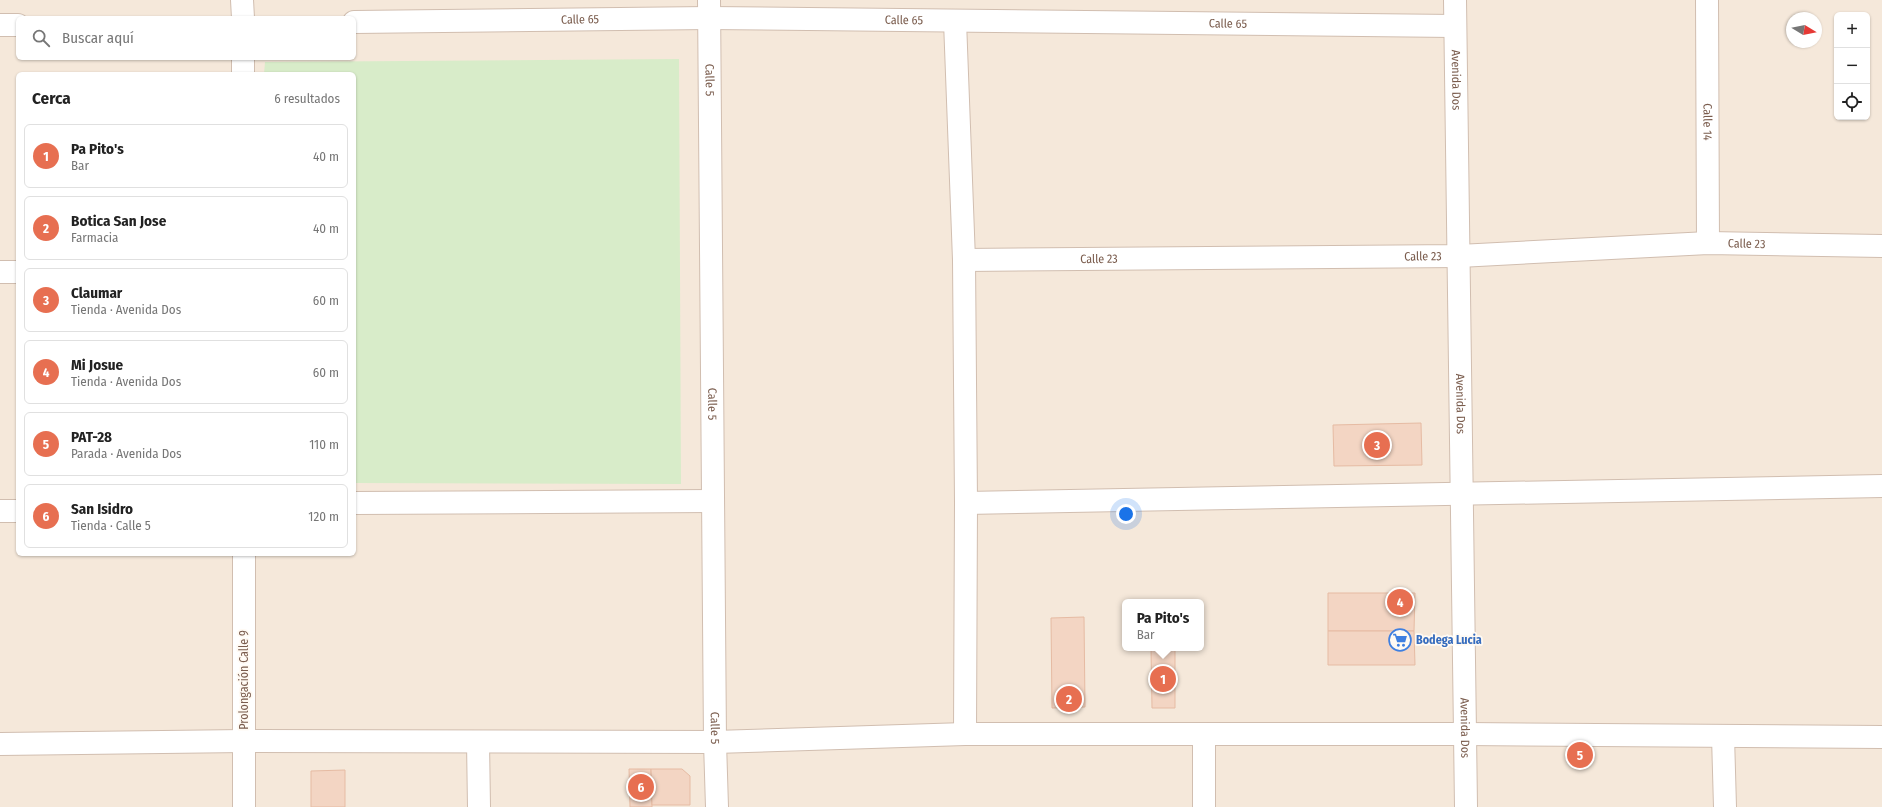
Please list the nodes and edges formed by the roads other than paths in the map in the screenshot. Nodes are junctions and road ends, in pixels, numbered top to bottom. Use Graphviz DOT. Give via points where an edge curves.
graph roads {
  1 [pos="242,0"];
  2 [pos="1455,0"];
  3 [pos="1707,0"];
  4 [pos="709,9"];
  5 [pos="243,16"];
  6 [pos="955,21"];
  7 [pos="356,22"];
  8 [pos="0,25"];
  9 [pos="16,25"];
  10 [pos="1454,26"];
  11 [pos="243,60"];
  12 [pos="243,72"];
  13 [pos="1708,244"];
  14 [pos="1882,246"];
  15 [pos="1459,256"];
  16 [pos="964,260"];
  17 [pos="0,272"];
  18 [pos="16,272"];
  19 [pos="1882,486"];
  20 [pos="1462,495"];
  21 [pos="713,501"];
  22 [pos="966,503"];
  23 [pos="356,504"];
  24 [pos="0,511"];
  25 [pos="16,511"];
  26 [pos="244,556"];
  27 [pos="965,734"];
  28 [pos="1204,734"];
  29 [pos="1465,734"];
  30 [pos="1723,736"];
  31 [pos="1882,737"];
  32 [pos="244,741"];
  33 [pos="478,742"];
  34 [pos="715,742"];
  35 [pos="0,744"];
  36 [pos="244,807"];
  37 [pos="479,807"];
  38 [pos="717,807"];
  39 [pos="1204,807"];
  40 [pos="1466,807"];
  41 [pos="1725,807"];
  1 -- 5 [label="street"];
  2 -- 10 [label="street, Avenida Dos"];
  3 -- 13 [label="street, Calle 14"];
  4 -- 6 [label="street, Calle 65"];
  4 -- 7 [label="street, Calle 65"];
  4 -- 21 [label="street, Calle 5"];
  6 -- 10 [label="street, Calle 65"];
  6 -- 16 [label="street"];
  8 -- 9 [label="street"];
  10 -- 15 [label="street, Avenida Dos"];
  11 -- 12 [label="street"];
  13 -- 14 [label="street, Calle 23"];
  13 -- 15 [label="street, Calle 23"];
  15 -- 16 [label="street, Calle 23"];
  15 -- 20 [label="street, Avenida Dos"];
  16 -- 22 [label="street"];
  17 -- 18 [label="street"];
  19 -- 20 [label="street"];
  20 -- 22 [label="street"];
  20 -- 29 [label="street, Avenida Dos"];
  21 -- 23 [label="street"];
  21 -- 34 [label="street, Calle 5"];
  22 -- 27 [label="street"];
  24 -- 25 [label="street"];
  26 -- 32 [label="street, Prolongación Calle 9"];
  27 -- 28 [label="street"];
  27 -- 34 [label="street"];
  28 -- 29 [label="street"];
  28 -- 39 [label="street"];
  29 -- 30 [label="street"];
  29 -- 40 [label="street, Avenida Dos"];
  30 -- 31 [label="street"];
  30 -- 41 [label="street"];
  32 -- 33 [label="street"];
  32 -- 35 [label="street"];
  32 -- 36 [label="street, Prolongación Calle 9"];
  33 -- 34 [label="street"];
  33 -- 37 [label="street"];
  34 -- 38 [label="street, Calle 5"];
}
